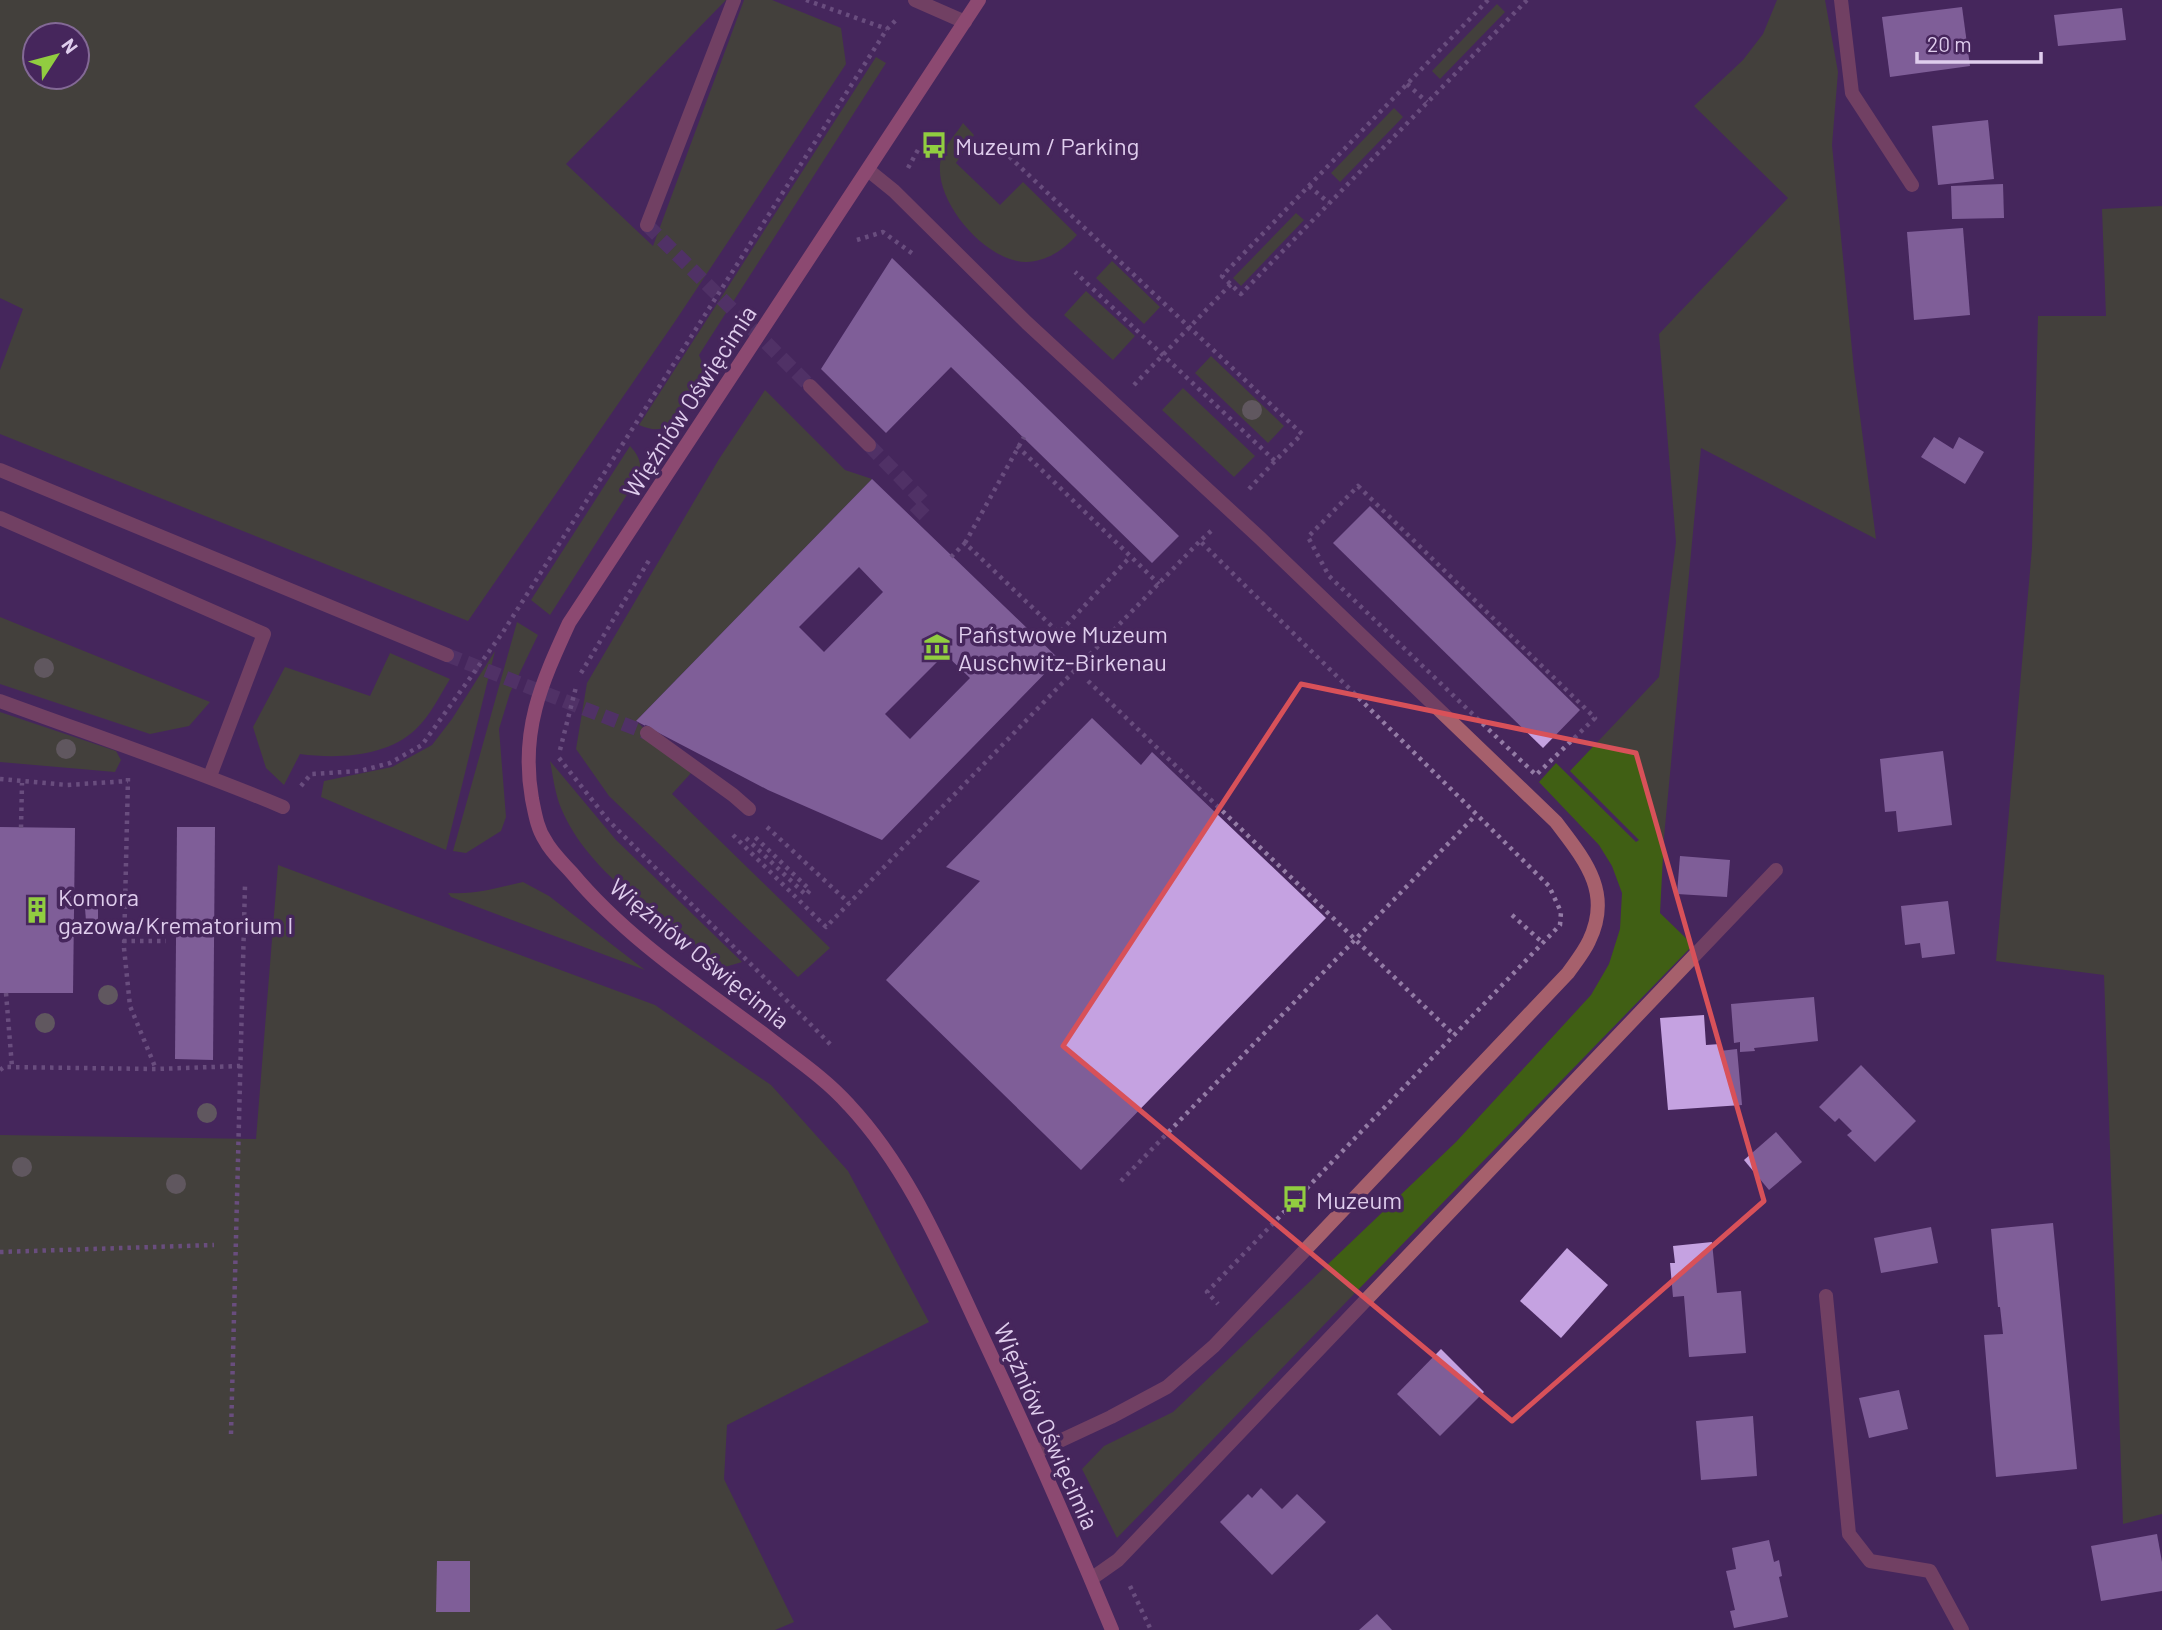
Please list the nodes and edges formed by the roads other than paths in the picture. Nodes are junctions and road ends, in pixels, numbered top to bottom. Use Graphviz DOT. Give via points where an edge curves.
graph roads {
  1 [pos="734,0"];
  2 [pos="915,0"];
  3 [pos="979,0"];
  4 [pos="1841,0"];
  5 [pos="965,22"];
  6 [pos="868,170"];
  7 [pos="1912,185"];
  8 [pos="647,225"];
  9 [pos="810,386"];
  10 [pos="869,445"];
  11 [pos="0,470"];
  12 [pos="0,518"];
  13 [pos="447,655"];
  14 [pos="0,701"];
  15 [pos="647,733"];
  16 [pos="210,776"];
  17 [pos="283,807"];
  18 [pos="749,809"];
  19 [pos="1776,870"];
  20 [pos="1826,1296"];
  21 [pos="1037,1452"];
  22 [pos="1091,1580"];
  23 [pos="1112,1630"];
  24 [pos="1119,1630"];
  25 [pos="1962,1630"];
  1 -- 8 [label="street"];
  2 -- 5 [label="street"];
  3 -- 5 [label="street, Więźniów Oświęcimia"];
  4 -- 7 [label="street" via="1852,93"];
  5 -- 6 [label="street, Więźniów Oświęcimia"];
  6 -- 21 [label="street, Więźniów Oświęcimia" via="569,623 533,713 527,770 544,840 597,903 813,1072 849,1104 877,1139 934,1234"];
  6 -- 21 [label="street" via="1556,822 1588,864 1600,901 1590,940 1568,973 1236,1323 1167,1387"];
  9 -- 10 [label="street"];
  11 -- 13 [label="street"];
  12 -- 16 [label="street" via="264,634"];
  14 -- 16 [label="street"];
  15 -- 18 [label="street"];
  16 -- 17 [label="street"];
  19 -- 22 [label="street" via="1118,1560"];
  20 -- 25 [label="street" via="1849,1534 1870,1561 1930,1571"];
  21 -- 22 [label="street, Więźniów Oświęcimia"];
  22 -- 23 [label="street, Więźniów Oświęcimia"];
  22 -- 24 [label="street, Więźniów Oświęcimia"];
}
